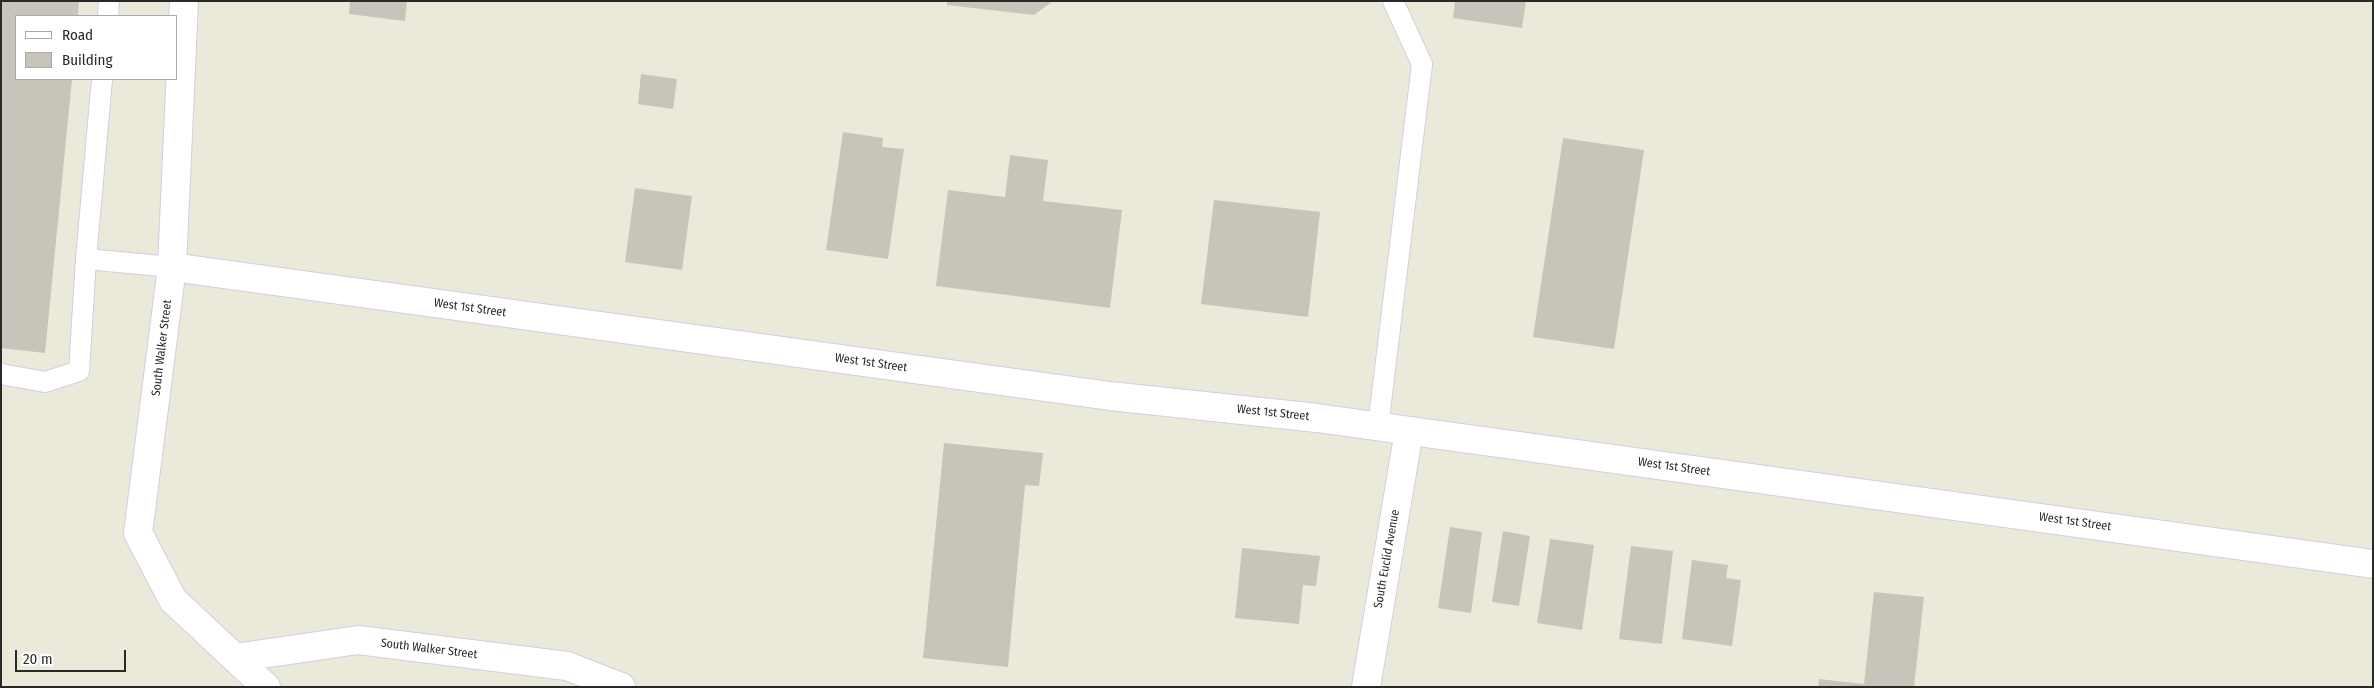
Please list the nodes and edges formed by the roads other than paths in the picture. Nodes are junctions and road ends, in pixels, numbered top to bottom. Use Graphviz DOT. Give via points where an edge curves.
graph roads {
  1 [pos="109,1"];
  2 [pos="184,1"];
  3 [pos="1393,1"];
  4 [pos="108,15"];
  5 [pos="102,80"];
  6 [pos="86,259"];
  7 [pos="172,267"];
  8 [pos="1,374"];
  9 [pos="1378,426"];
  10 [pos="1409,431"];
  11 [pos="2373,564"];
  12 [pos="235,658"];
  13 [pos="266,687"];
  14 [pos="621,687"];
  15 [pos="1366,687"];
  1 -- 4 [label="lane"];
  2 -- 7 [label="street, South Walker Street"];
  3 -- 9 [label="lane" via="1422,64"];
  5 -- 6 [label="lane"];
  6 -- 7 [label="lane"];
  6 -- 8 [label="lane" via="79,371 45,382"];
  7 -- 9 [label="street, West 1st Street" via="1101,395"];
  7 -- 12 [label="street, South Walker Street" via="138,533 174,600"];
  9 -- 10 [label="street, West 1st Street"];
  10 -- 11 [label="street, West 1st Street"];
  10 -- 15 [label="street, South Euclid Avenue"];
  12 -- 13 [label="street, South Walker Street"];
  12 -- 14 [label="street, South Walker Street" via="358,640 567,666"];
}
